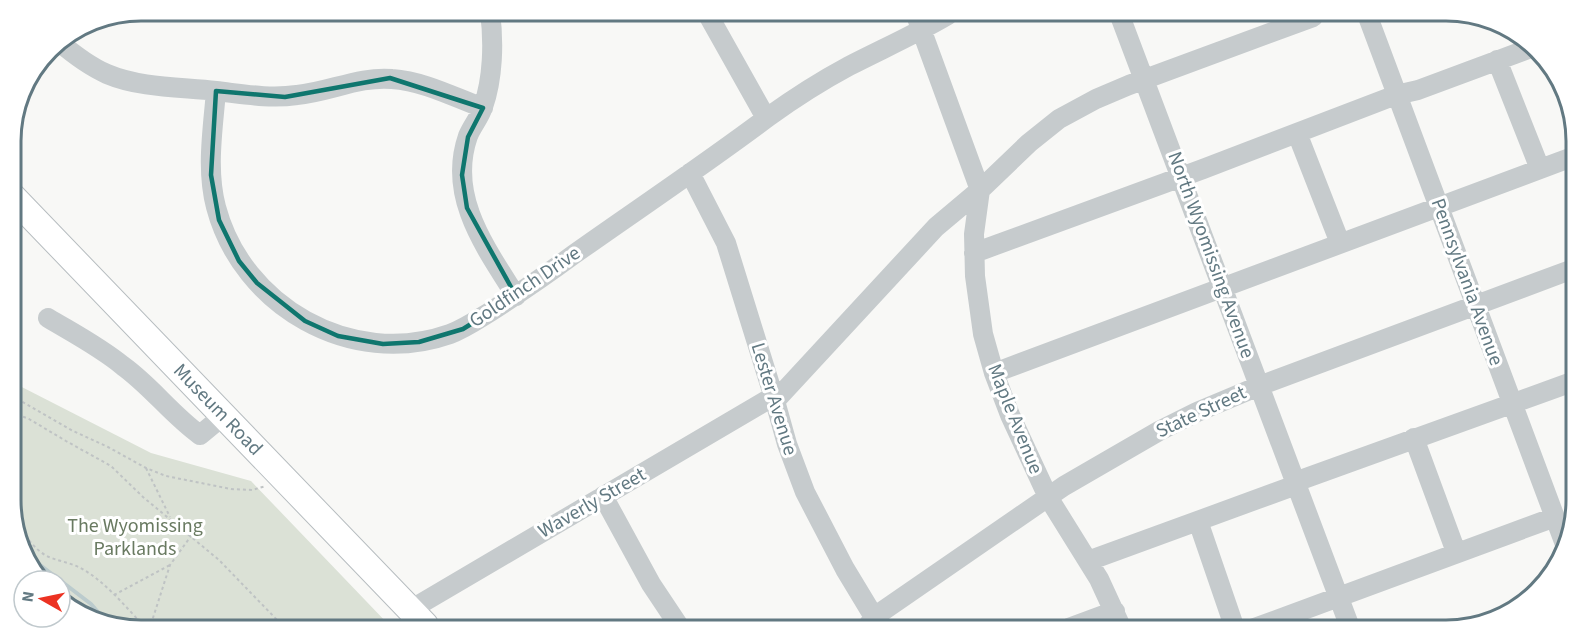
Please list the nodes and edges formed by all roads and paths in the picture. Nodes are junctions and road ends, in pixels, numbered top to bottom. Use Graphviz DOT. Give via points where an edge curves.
graph roads {
  1 [pos="491,21"];
  2 [pos="711,21"];
  3 [pos="1122,21"];
  4 [pos="1302,21"];
  5 [pos="1369,21"];
  6 [pos="919,22"];
  7 [pos="66,48"];
  8 [pos="1524,50"];
  9 [pos="1497,60"];
  10 [pos="1145,79"];
  11 [pos="216,91"];
  12 [pos="1396,95"];
  13 [pos="483,108"];
  14 [pos="766,118"];
  15 [pos="1297,133"];
  16 [pos="1566,159"];
  17 [pos="1540,168"];
  18 [pos="690,173"];
  19 [pos="1181,176"];
  20 [pos="980,190"];
  21 [pos="21,205"];
  22 [pos="1439,205"];
  23 [pos="1340,243"];
  24 [pos="974,253"];
  25 [pos="1566,272"];
  26 [pos="1222,287"];
  27 [pos="516,296"];
  28 [pos="1476,305"];
  29 [pos="48,318"];
  30 [pos="994,373"];
  31 [pos="1566,384"];
  32 [pos="1259,386"];
  33 [pos="775,399"];
  34 [pos="21,401"];
  35 [pos="1513,403"];
  36 [pos="21,415"];
  37 [pos="223,416"];
  38 [pos="1414,438"];
  39 [pos="146,468"];
  40 [pos="286,481"];
  41 [pos="1296,483"];
  42 [pos="603,496"];
  43 [pos="1048,497"];
  44 [pos="1559,512"];
  45 [pos="171,519"];
  46 [pos="1198,521"];
  47 [pos="1562,529"];
  48 [pos="26,536"];
  49 [pos="190,536"];
  50 [pos="1456,552"];
  51 [pos="1088,561"];
  52 [pos="170,566"];
  53 [pos="114,595"];
  54 [pos="1339,598"];
  55 [pos="418,618"];
  56 [pos="138,620"];
  57 [pos="152,620"];
  58 [pos="277,620"];
  59 [pos="676,620"];
  60 [pos="875,620"];
  61 [pos="879,620"];
  62 [pos="1119,620"];
  63 [pos="1232,620"];
  64 [pos="1277,620"];
  65 [pos="1347,620"];
  1 -- 13 [label="street" via="492,61"];
  2 -- 14 [label="street"];
  3 -- 10 [label="street, North Wyomissing Avenue"];
  4 -- 10 [label="street, Waverly Street"];
  5 -- 12 [label="street, Pennsylvania Avenue"];
  6 -- 14 [label="street, Goldfinch Drive"];
  6 -- 20 [label="street"];
  7 -- 11 [label="street" via="107,74 148,84"];
  8 -- 9 [label="street"];
  9 -- 12 [label="street"];
  9 -- 17 [label="street"];
  10 -- 19 [label="street, North Wyomissing Avenue"];
  10 -- 20 [label="street, Waverly Street" via="1096,99 1059,120"];
  11 -- 13 [label="street" via="285,97 390,78"];
  11 -- 27 [label="street, Goldfinch Drive" via="211,175 219,220 239,261 266,293 291,313 338,336 400,344 433,339 463,328"];
  12 -- 15 [label="street"];
  12 -- 22 [label="street, Pennsylvania Avenue"];
  13 -- 27 [label="street" via="468,137 462,175 464,193 473,224"];
  14 -- 18 [label="street, Goldfinch Drive"];
  15 -- 19 [label="street"];
  15 -- 23 [label="street"];
  16 -- 17 [label="street"];
  17 -- 22 [label="street"];
  18 -- 27 [label="street, Goldfinch Drive"];
  18 -- 33 [label="street, Lester Avenue" via="726,243"];
  19 -- 24 [label="street"];
  19 -- 26 [label="street, North Wyomissing Avenue"];
  20 -- 24 [label="street, Maple Avenue"];
  20 -- 33 [label="street, Waverly Street" via="936,227"];
  21 -- 37 [label="main road, Museum Road"];
  22 -- 23 [label="street"];
  22 -- 28 [label="street, Pennsylvania Avenue"];
  23 -- 26 [label="street"];
  24 -- 30 [label="street, Maple Avenue" via="978,305"];
  25 -- 28 [label="street, State Street"];
  26 -- 30 [label="street"];
  26 -- 32 [label="street, North Wyomissing Avenue"];
  28 -- 32 [label="street, State Street"];
  28 -- 35 [label="street, Pennsylvania Avenue"];
  29 -- 37 [label="street" via="125,367 200,435"];
  30 -- 43 [label="street, Maple Avenue"];
  31 -- 35 [label="street"];
  32 -- 41 [label="street, North Wyomissing Avenue"];
  32 -- 43 [label="street, State Street" via="1159,431"];
  33 -- 42 [label="street, Waverly Street"];
  33 -- 60 [label="street, Lester Avenue" via="805,492"];
  34 -- 39 [label="path"];
  35 -- 38 [label="street"];
  35 -- 44 [label="street, Pennsylvania Avenue"];
  36 -- 45 [label="path" via="111,466"];
  37 -- 40 [label="main road, Museum Road"];
  38 -- 41 [label="street"];
  38 -- 50 [label="street"];
  39 -- 40 [label="path" via="231,489 252,490"];
  39 -- 45 [label="path"];
  40 -- 55 [label="main road, Museum Road"];
  41 -- 46 [label="street"];
  41 -- 54 [label="street, North Wyomissing Avenue"];
  42 -- 55 [label="street, Waverly Street"];
  42 -- 59 [label="street" via="646,575"];
  43 -- 51 [label="street, Maple Avenue"];
  43 -- 61 [label="street, State Street"];
  44 -- 47 [label="street, Pennsylvania Avenue"];
  44 -- 50 [label="street"];
  45 -- 49 [label="path"];
  46 -- 51 [label="street"];
  46 -- 63 [label="street"];
  48 -- 53 [label="path" via="48,557 86,571"];
  49 -- 52 [label="path"];
  49 -- 58 [label="path"];
  50 -- 54 [label="street"];
  51 -- 62 [label="street, Maple Avenue"];
  52 -- 53 [label="path"];
  52 -- 57 [label="path"];
  53 -- 56 [label="path"];
  54 -- 64 [label="street"];
  54 -- 65 [label="street, North Wyomissing Avenue"];
}
